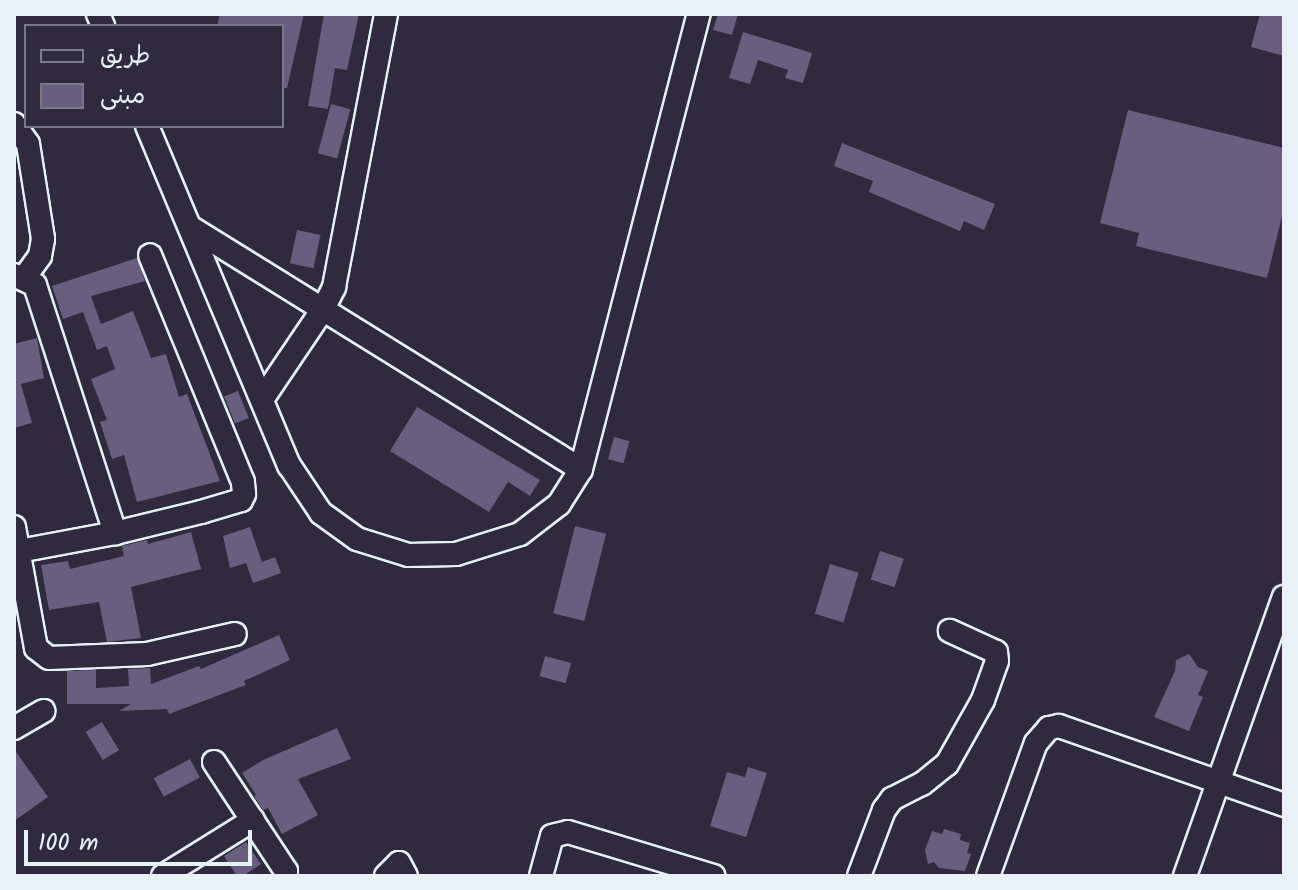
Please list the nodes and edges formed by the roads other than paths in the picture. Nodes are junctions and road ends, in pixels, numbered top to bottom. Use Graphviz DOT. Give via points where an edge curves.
graph roads {
  1 [pos="386,14"];
  2 [pos="699,14"];
  3 [pos="14,124"];
  4 [pos="148,128"];
  5 [pos="190,227"];
  6 [pos="150,255"];
  7 [pos="19,276"];
  8 [pos="323,309"];
  9 [pos="263,398"];
  10 [pos="581,469"];
  11 [pos="14,527"];
  12 [pos="115,533"];
  13 [pos="19,551"];
  14 [pos="1284,597"];
  15 [pos="21,618"];
  16 [pos="950,631"];
  17 [pos="235,634"];
  18 [pos="43,711"];
  19 [pos="14,728"];
  20 [pos="214,762"];
  21 [pos="1219,781"];
  22 [pos="1284,805"];
  23 [pos="253,820"];
  24 [pos="667,870"];
  25 [pos="163,876"];
  26 [pos="286,876"];
  27 [pos="386,876"];
  28 [pos="406,876"];
  29 [pos="541,876"];
  30 [pos="714,876"];
  31 [pos="859,876"];
  32 [pos="988,876"];
  33 [pos="1185,876"];
  1 -- 8 [label="street" via="334,287"];
  2 -- 10 [label="street"];
  3 -- 7 [label="street" via="28,144 43,239 40,256"];
  4 -- 5 [label="street"];
  5 -- 8 [label="street"];
  5 -- 9 [label="street"];
  6 -- 12 [label="street" via="244,494 234,502"];
  7 -- 12 [label="street" via="35,285"];
  8 -- 9 [label="street"];
  8 -- 10 [label="street"];
  9 -- 10 [label="street" via="289,465 321,513 357,539 408,555 456,554 520,534 559,504"];
  11 -- 13 [label="street"];
  12 -- 13 [label="street"];
  13 -- 15 [label="street"];
  14 -- 21 [label="street"];
  15 -- 17 [label="street" via="36,648 49,658 147,654"];
  16 -- 31 [label="street" via="996,652 983,700 947,764 892,799 884,810"];
  18 -- 19 [label="street"];
  20 -- 23 [label="street"];
  21 -- 22 [label="street"];
  21 -- 32 [label="street" via="1059,726 1049,728 1036,743"];
  21 -- 33 [label="street"];
  23 -- 25 [label="street"];
  23 -- 26 [label="street"];
  24 -- 29 [label="street" via="582,835 559,832 549,842"];
  24 -- 30 [label="street"];
  27 -- 28 [label="street" via="399,863"];
}
